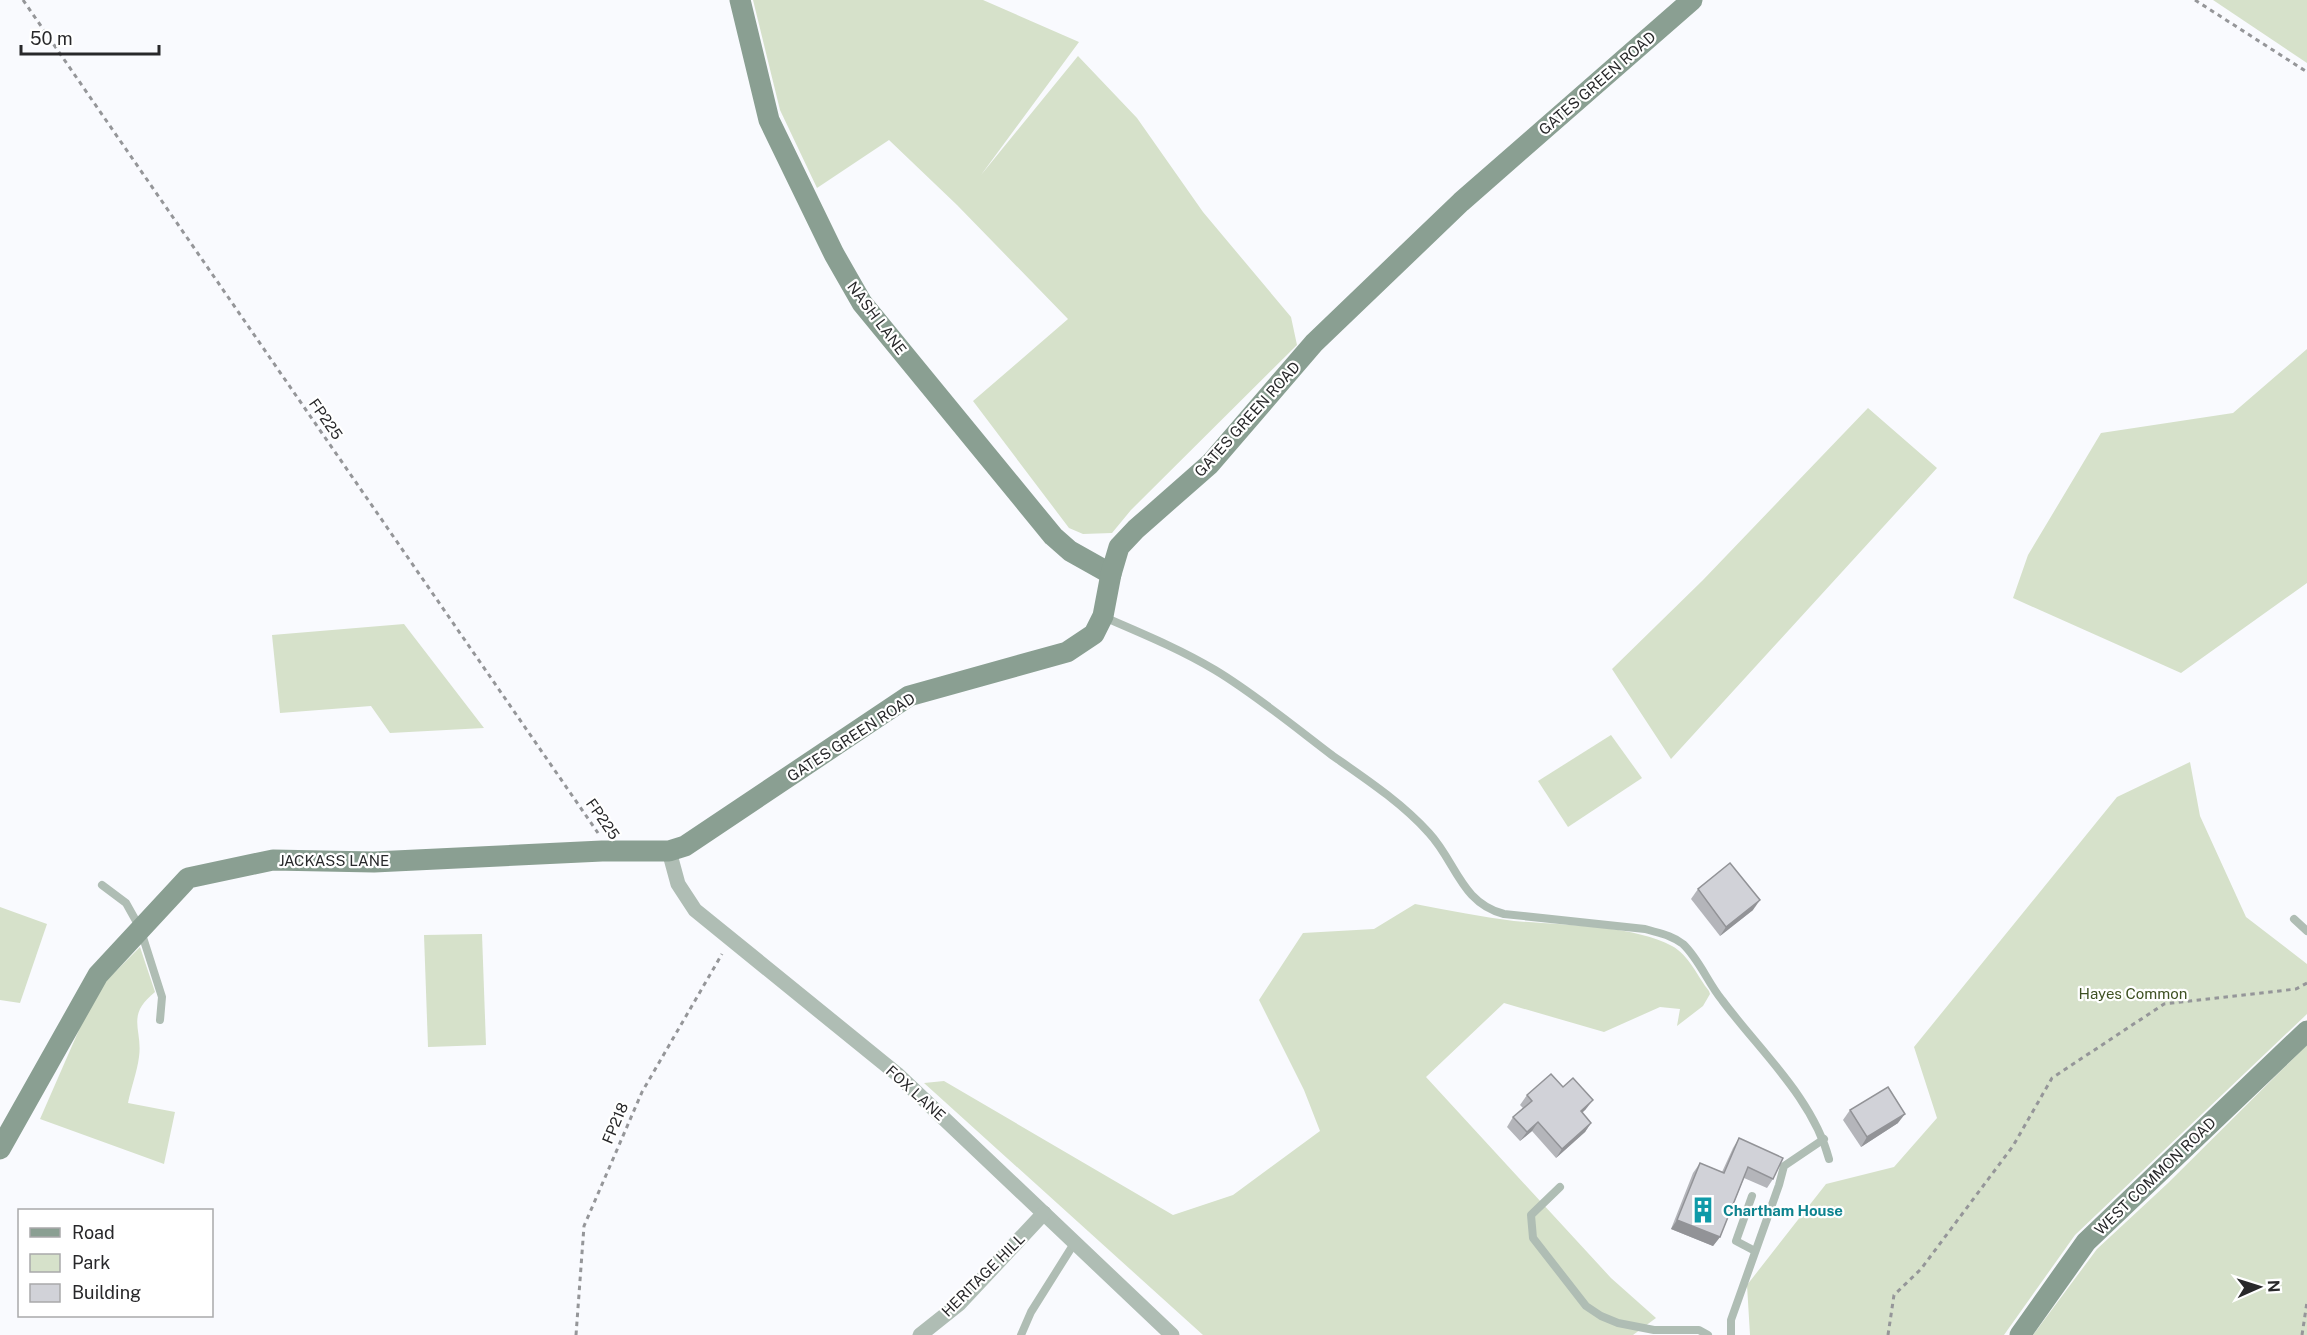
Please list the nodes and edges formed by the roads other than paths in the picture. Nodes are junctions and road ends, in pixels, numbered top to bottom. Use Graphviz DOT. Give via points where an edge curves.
graph roads {
  1 [pos="740,0"];
  2 [pos="1692,0"];
  3 [pos="1111,574"];
  4 [pos="1103,616"];
  5 [pos="669,851"];
  6 [pos="102,885"];
  7 [pos="2294,919"];
  8 [pos="140,928"];
  9 [pos="2307,931"];
  10 [pos="160,1020"];
  11 [pos="2307,1031"];
  12 [pos="1824,1139"];
  13 [pos="0,1149"];
  14 [pos="1829,1159"];
  15 [pos="1560,1187"];
  16 [pos="1752,1196"];
  17 [pos="1044,1213"];
  18 [pos="1075,1242"];
  19 [pos="1755,1251"];
  20 [pos="920,1335"];
  21 [pos="1021,1335"];
  22 [pos="1172,1335"];
  23 [pos="1708,1335"];
  24 [pos="1731,1335"];
  25 [pos="2020,1335"];
  1 -- 3 [label="street, NASH LANE" via="769,120 862,303 1053,536 1070,551"];
  2 -- 3 [label="street, GATES GREEN ROAD" via="1461,202 1314,344 1210,464 1119,547"];
  3 -- 4 [label="street, GATES GREEN ROAD"];
  4 -- 5 [label="street, GATES GREEN ROAD" via="1094,634 1067,652 909,696 685,846"];
  4 -- 12 [label="lane" via="1215,670 1361,776 1430,834 1459,879 1484,908 1503,914 1645,929 1683,944 1721,999 1801,1098"];
  5 -- 8 [label="street, JACKASS LANE" via="374,862 273,860 188,878"];
  5 -- 17 [label="street, FOX LANE" via="678,884 695,910 897,1074"];
  6 -- 8 [label="lane" via="126,903"];
  7 -- 9 [label="lane"];
  8 -- 10 [label="lane" via="162,998"];
  8 -- 13 [label="street, JACKASS LANE" via="98,975"];
  11 -- 25 [label="street, WEST COMMON ROAD" via="2086,1242"];
  12 -- 14 [label="lane"];
  12 -- 19 [label="lane" via="1784,1166"];
  15 -- 23 [label="lane" via="1531,1215 1533,1238 1586,1306 1618,1323 1654,1330 1700,1330"];
  16 -- 19 [label="lane" via="1736,1241"];
  17 -- 18 [label="street, FOX LANE"];
  17 -- 20 [label="street, HERITAGE HILL" via="959,1304"];
  18 -- 21 [label="lane"];
  18 -- 22 [label="street, FOX LANE"];
  19 -- 24 [label="lane" via="1731,1320"];
}
